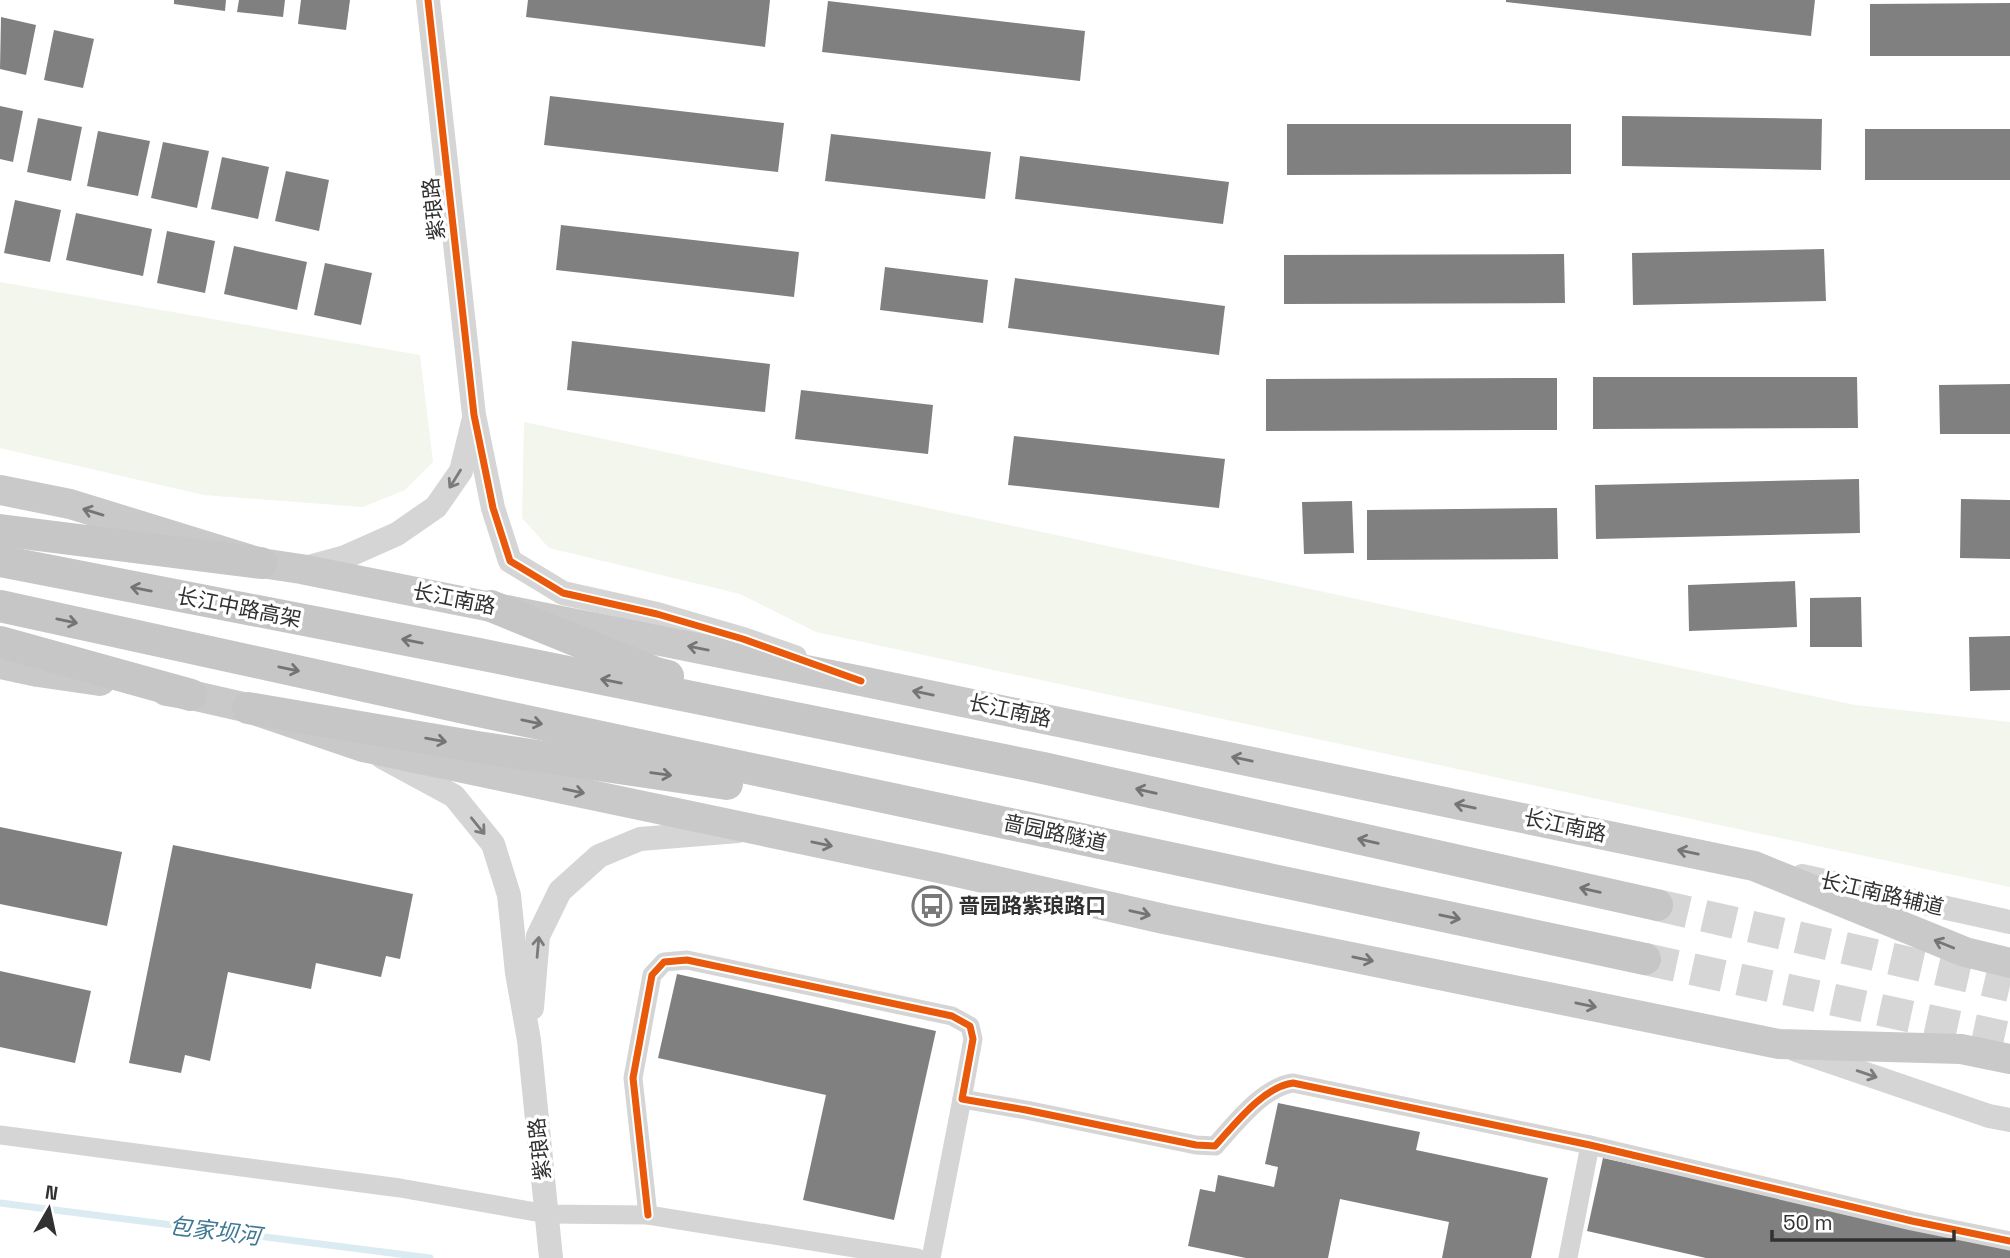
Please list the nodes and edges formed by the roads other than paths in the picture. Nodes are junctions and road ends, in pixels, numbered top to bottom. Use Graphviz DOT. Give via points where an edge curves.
graph roads {
  1 [pos="428,0"];
  2 [pos="474,415"];
  3 [pos="0,490"];
  4 [pos="0,530"];
  5 [pos="0,561"];
  6 [pos="261,563"];
  7 [pos="300,569"];
  8 [pos="0,606"];
  9 [pos="491,606"];
  10 [pos="0,642"];
  11 [pos="0,663"];
  12 [pos="861,681"];
  13 [pos="191,695"];
  14 [pos="248,708"];
  15 [pos="363,747"];
  16 [pos="1043,768"];
  17 [pos="755,830"];
  18 [pos="1754,866"];
  19 [pos="1393,905"];
  20 [pos="1657,905"];
  21 [pos="2010,922"];
  22 [pos="1645,959"];
  23 [pos="2010,963"];
  24 [pos="529,1040"];
  25 [pos="1779,1044"];
  26 [pos="2010,1059"];
  27 [pos="962,1099"];
  28 [pos="2010,1120"];
  29 [pos="0,1135"];
  30 [pos="1590,1144"];
  31 [pos="547,1214"];
  32 [pos="649,1215"];
  33 [pos="2010,1241"];
  34 [pos="551,1258"];
  35 [pos="917,1258"];
  36 [pos="931,1258"];
  37 [pos="1567,1258"];
  1 -- 2 [label="street, 紫琅路"];
  2 -- 7 [label="street, one-way" via="461,471 436,507 397,534 345,557"];
  2 -- 12 [label="street" via="493,508 510,561 563,593 706,628"];
  6 -- 3 [label="main road, 长江南路, one-way" via="70,505"];
  4 -- 6 [label="highway"];
  16 -- 5 [label="highway, 长江中路高架, one-way"];
  6 -- 7 [label="main road, 长江南路"];
  7 -- 9 [label="main road, 长江南路"];
  8 -- 19 [label="highway, 啬园路隧道, one-way"];
  12 -- 9 [label="main road, 长江南路, one-way"];
  9 -- 16 [label="highway" via="656,673"];
  10 -- 13 [label="highway"];
  11 -- 13 [label="main road"];
  18 -- 12 [label="main road, 长江南路, one-way"];
  13 -- 14 [label="main road"];
  14 -- 15 [label="main road"];
  14 -- 19 [label="highway, one-way" via="706,780 1166,878"];
  15 -- 17 [label="main road, one-way"];
  15 -- 24 [label="street, one-way" via="454,796 493,844 509,895"];
  20 -- 16 [label="highway, one-way"];
  24 -- 17 [label="street, one-way" via="538,936 560,891 599,856 640,839"];
  17 -- 25 [label="main road, one-way"];
  18 -- 21 [label="street, 长江南路辅道"];
  23 -- 18 [label="main road, 长江南路, one-way" via="1965,952"];
  19 -- 22 [label="highway, 啬园路隧道, one-way"];
  24 -- 31 [label="street, 紫琅路"];
  25 -- 26 [label="main road" via="1961,1049"];
  25 -- 28 [label="street, one-way"];
  27 -- 30 [label="street" via="1215,1146 1248,1110 1279,1085 1293,1083"];
  27 -- 32 [label="street" via="972,1038 970,1026 952,1016 687,960 664,962 652,975 633,1077"];
  27 -- 36 [label="street"];
  29 -- 31 [label="street" via="400,1188"];
  30 -- 33 [label="street"];
  30 -- 37 [label="street"];
  31 -- 32 [label="street"];
  31 -- 34 [label="street, 紫琅路"];
  32 -- 35 [label="street"];
}
